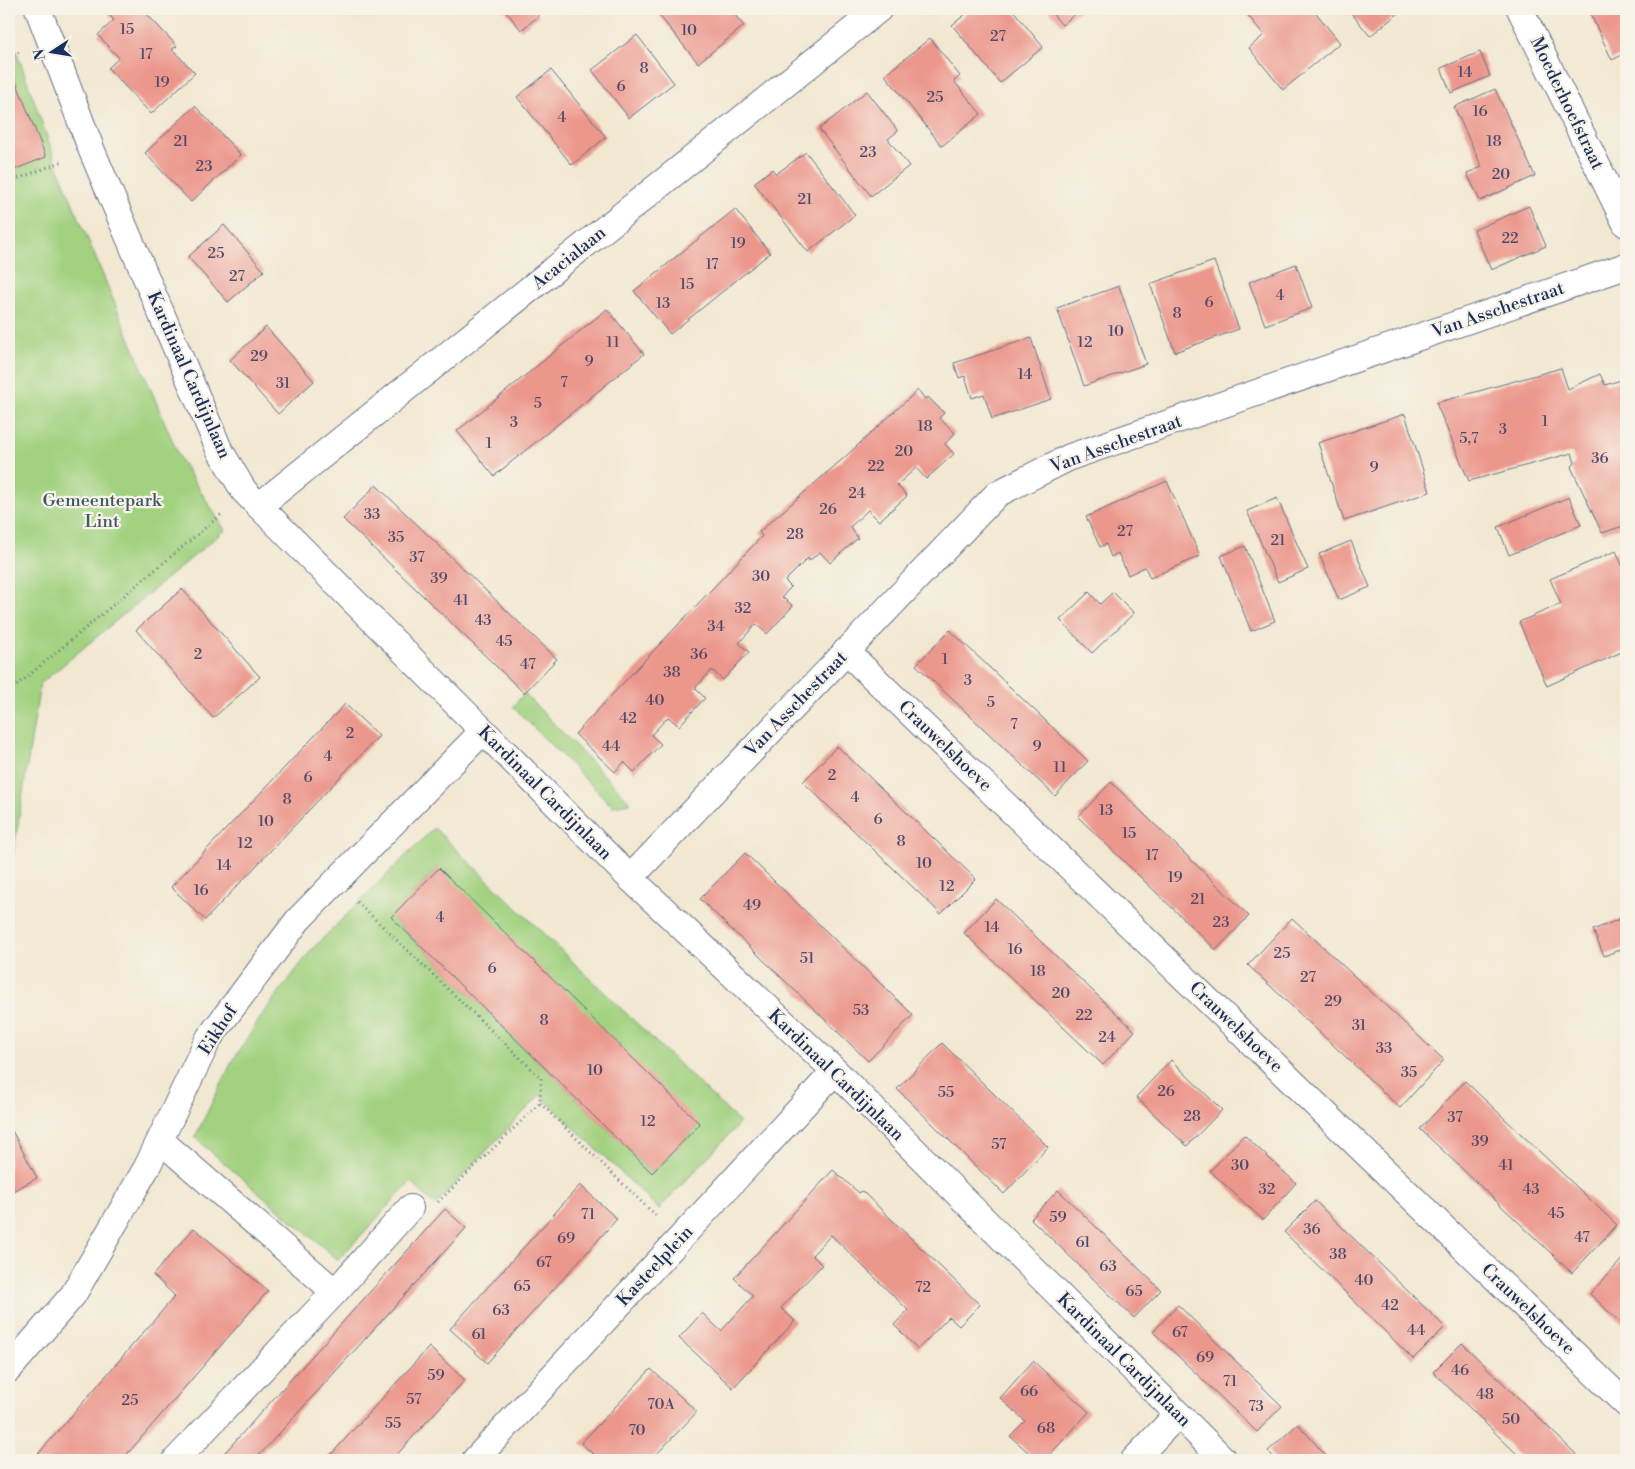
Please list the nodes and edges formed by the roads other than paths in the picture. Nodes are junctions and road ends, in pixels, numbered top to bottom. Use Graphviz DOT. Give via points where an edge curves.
graph roads {
  1 [pos="38,9"];
  2 [pos="879,9"];
  3 [pos="1520,9"];
  4 [pos="1626,224"];
  5 [pos="1626,266"];
  6 [pos="251,499"];
  7 [pos="846,651"];
  8 [pos="482,731"];
  9 [pos="630,878"];
  10 [pos="835,1071"];
  11 [pos="160,1140"];
  12 [pos="410,1208"];
  13 [pos="335,1292"];
  14 [pos="9,1369"];
  15 [pos="1626,1404"];
  16 [pos="1178,1414"];
  17 [pos="176,1460"];
  18 [pos="475,1460"];
  19 [pos="1134,1460"];
  20 [pos="1224,1460"];
  1 -- 6 [label="street, Kardinaal Cardijnlaan" via="92,151 219,449"];
  2 -- 6 [label="street, Acacialaan"];
  3 -- 4 [label="street, Moederhoefstraat"];
  5 -- 7 [label="street, Van Asschestraat" via="1062,461 997,494"];
  6 -- 8 [label="street, Kardinaal Cardijnlaan"];
  7 -- 9 [label="street, Van Asschestraat"];
  7 -- 15 [label="street, Crauwelshoeve"];
  8 -- 9 [label="street, Kardinaal Cardijnlaan"];
  8 -- 11 [label="street, Eikhof" via="298,920 209,1038"];
  9 -- 10 [label="street, Kardinaal Cardijnlaan"];
  10 -- 16 [label="street, Kardinaal Cardijnlaan"];
  10 -- 18 [label="street, Kasteelplein"];
  11 -- 13 [label="street"];
  11 -- 14 [label="street, Eikhof" via="73,1295"];
  12 -- 13 [label="street"];
  13 -- 17 [label="street"];
  16 -- 19 [label="street"];
  16 -- 20 [label="street, Kardinaal Cardijnlaan"];
}
